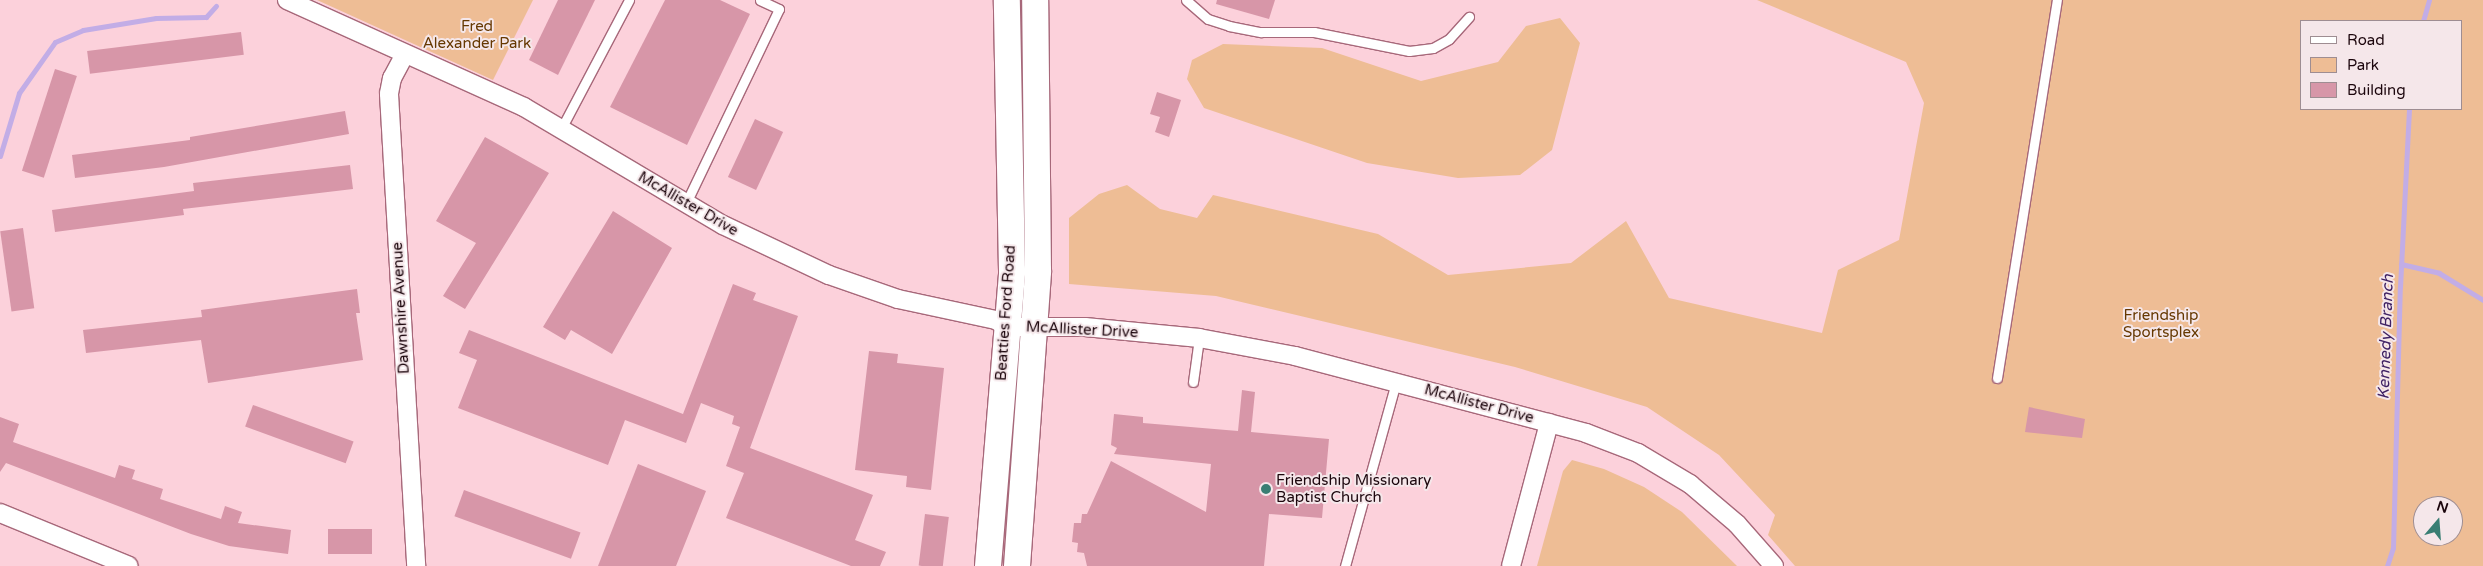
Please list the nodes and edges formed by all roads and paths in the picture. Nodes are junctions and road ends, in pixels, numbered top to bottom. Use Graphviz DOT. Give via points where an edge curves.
graph roads {
  1 [pos="288,0"];
  2 [pos="629,0"];
  3 [pos="760,0"];
  4 [pos="1007,0"];
  5 [pos="1035,0"];
  6 [pos="1186,0"];
  7 [pos="2057,0"];
  8 [pos="1469,17"];
  9 [pos="405,54"];
  10 [pos="561,129"];
  11 [pos="686,203"];
  12 [pos="1006,327"];
  13 [pos="1032,327"];
  14 [pos="1199,338"];
  15 [pos="1997,378"];
  16 [pos="1194,382"];
  17 [pos="1396,382"];
  18 [pos="1549,423"];
  19 [pos="0,513"];
  20 [pos="126,566"];
  21 [pos="416,566"];
  22 [pos="988,566"];
  23 [pos="1016,566"];
  24 [pos="1345,566"];
  25 [pos="1511,566"];
  26 [pos="1774,566"];
  1 -- 9 [label="street, McAllister Drive"];
  2 -- 10 [label="lane"];
  3 -- 11 [label="lane" via="779,9"];
  4 -- 12 [label="main road, Beatties Ford Road" via="1012,271"];
  5 -- 13 [label="main road, Beatties Ford Road" via="1038,271"];
  6 -- 8 [label="lane" via="1208,19 1229,26 1261,32 1314,32 1410,51 1433,48 1449,39"];
  7 -- 15 [label="lane"];
  9 -- 10 [label="street, McAllister Drive" via="524,107"];
  9 -- 21 [label="street, Dawnshire Avenue" via="392,78 389,94"];
  10 -- 11 [label="street, McAllister Drive"];
  11 -- 12 [label="street, McAllister Drive" via="756,243 829,275 898,298 996,320"];
  12 -- 13 [label="street, McAllister Drive"];
  12 -- 22 [label="main road, Beatties Ford Road"];
  13 -- 14 [label="street, McAllister Drive" via="1085,327"];
  13 -- 23 [label="main road, Beatties Ford Road"];
  14 -- 16 [label="lane"];
  14 -- 17 [label="street, McAllister Drive" via="1295,356"];
  17 -- 18 [label="street, McAllister Drive"];
  17 -- 24 [label="lane"];
  18 -- 25 [label="street"];
  18 -- 26 [label="street, McAllister Drive" via="1613,441 1664,467 1720,509"];
  19 -- 20 [label="street"];
}
